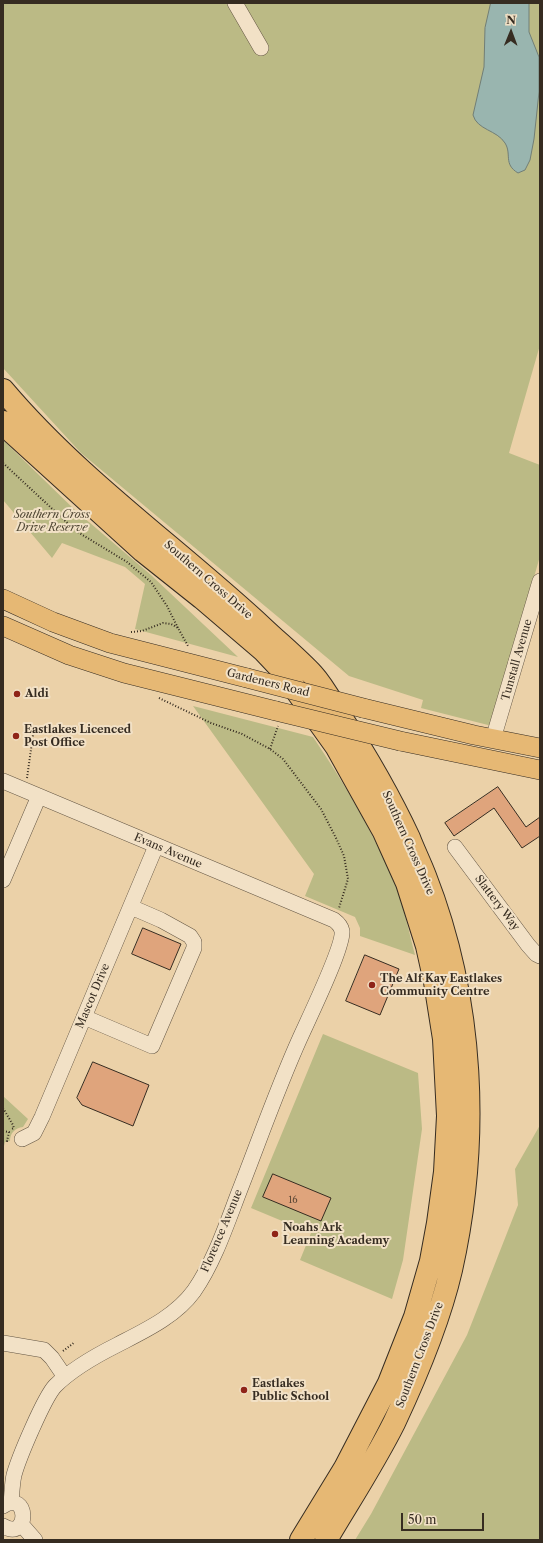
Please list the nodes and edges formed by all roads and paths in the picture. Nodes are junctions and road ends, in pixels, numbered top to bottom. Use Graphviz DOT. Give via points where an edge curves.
graph roads {
  1 [pos="235,3"];
  2 [pos="260,48"];
  3 [pos="3,390"];
  4 [pos="3,422"];
  5 [pos="3,464"];
  6 [pos="540,581"];
  7 [pos="3,599"];
  8 [pos="3,626"];
  9 [pos="178,628"];
  10 [pos="130,632"];
  11 [pos="188,646"];
  12 [pos="158,698"];
  13 [pos="277,718"];
  14 [pos="33,735"];
  15 [pos="493,739"];
  16 [pos="540,748"];
  17 [pos="270,749"];
  18 [pos="540,770"];
  19 [pos="26,779"];
  20 [pos="3,781"];
  21 [pos="39,796"];
  22 [pos="156,846"];
  23 [pos="455,847"];
  24 [pos="3,880"];
  25 [pos="131,907"];
  26 [pos="334,920"];
  27 [pos="540,956"];
  28 [pos="84,1017"];
  29 [pos="3,1108"];
  30 [pos="9,1132"];
  31 [pos="22,1139"];
  32 [pos="75,1342"];
  33 [pos="3,1343"];
  34 [pos="62,1351"];
  35 [pos="65,1377"];
  36 [pos="7,1504"];
  37 [pos="9,1529"];
  38 [pos="35,1540"];
  39 [pos="301,1540"];
  40 [pos="326,1540"];
  1 -- 2 [label="street"];
  3 -- 40 [label="highway, Southern Cross Drive" via="86,476 242,609 316,678 364,753 394,807 425,876 444,932 459,994 469,1111 462,1209 450,1272 434,1326 393,1425"];
  4 -- 39 [label="highway, Southern Cross Drive" via="143,551 202,598 281,669 336,746 384,832 407,883 436,982 444,1039 448,1116 445,1172 431,1261 415,1317 389,1383 349,1461"];
  5 -- 9 [label="path" via="76,531 127,562 151,582"];
  6 -- 15 [label="street, Tunstall Avenue"];
  7 -- 15 [label="main road, Gardeners Road, bridge" via="53,622 110,643"];
  8 -- 13 [label="main road" via="62,652 124,673"];
  9 -- 10 [label="path" via="163,623 142,631"];
  9 -- 11 [label="path"];
  12 -- 17 [label="path" via="211,723 242,734"];
  13 -- 17 [label="path"];
  13 -- 18 [label="main road, bridge" via="400,740"];
  14 -- 19 [label="path"];
  15 -- 16 [label="main road, Gardeners Road"];
  17 -- 26 [label="path" via="284,759 321,809 344,856 348,879"];
  20 -- 21 [label="street, Evans Avenue"];
  21 -- 22 [label="street, Evans Avenue"];
  21 -- 24 [label="street"];
  22 -- 25 [label="street, Mascot Drive"];
  22 -- 26 [label="street, Evans Avenue"];
  23 -- 27 [label="street, Slattery Way" via="528,945"];
  25 -- 28 [label="street, Mascot Drive"];
  25 -- 28 [label="street" via="190,936 194,948 152,1046"];
  26 -- 35 [label="street, Florence Avenue" via="340,926 342,939 226,1225 201,1280 185,1301 167,1317 96,1356"];
  28 -- 31 [label="street, Mascot Drive" via="34,1133"];
  29 -- 30 [label="path" via="14,1128"];
  32 -- 34 [label="path"];
  33 -- 35 [label="street" via="44,1350"];
  35 -- 36 [label="street, Florence Avenue" via="48,1395 36,1421 15,1471"];
  36 -- 37 [label="street" via="19,1505 24,1512 24,1516"];
  37 -- 38 [label="street"];
}
